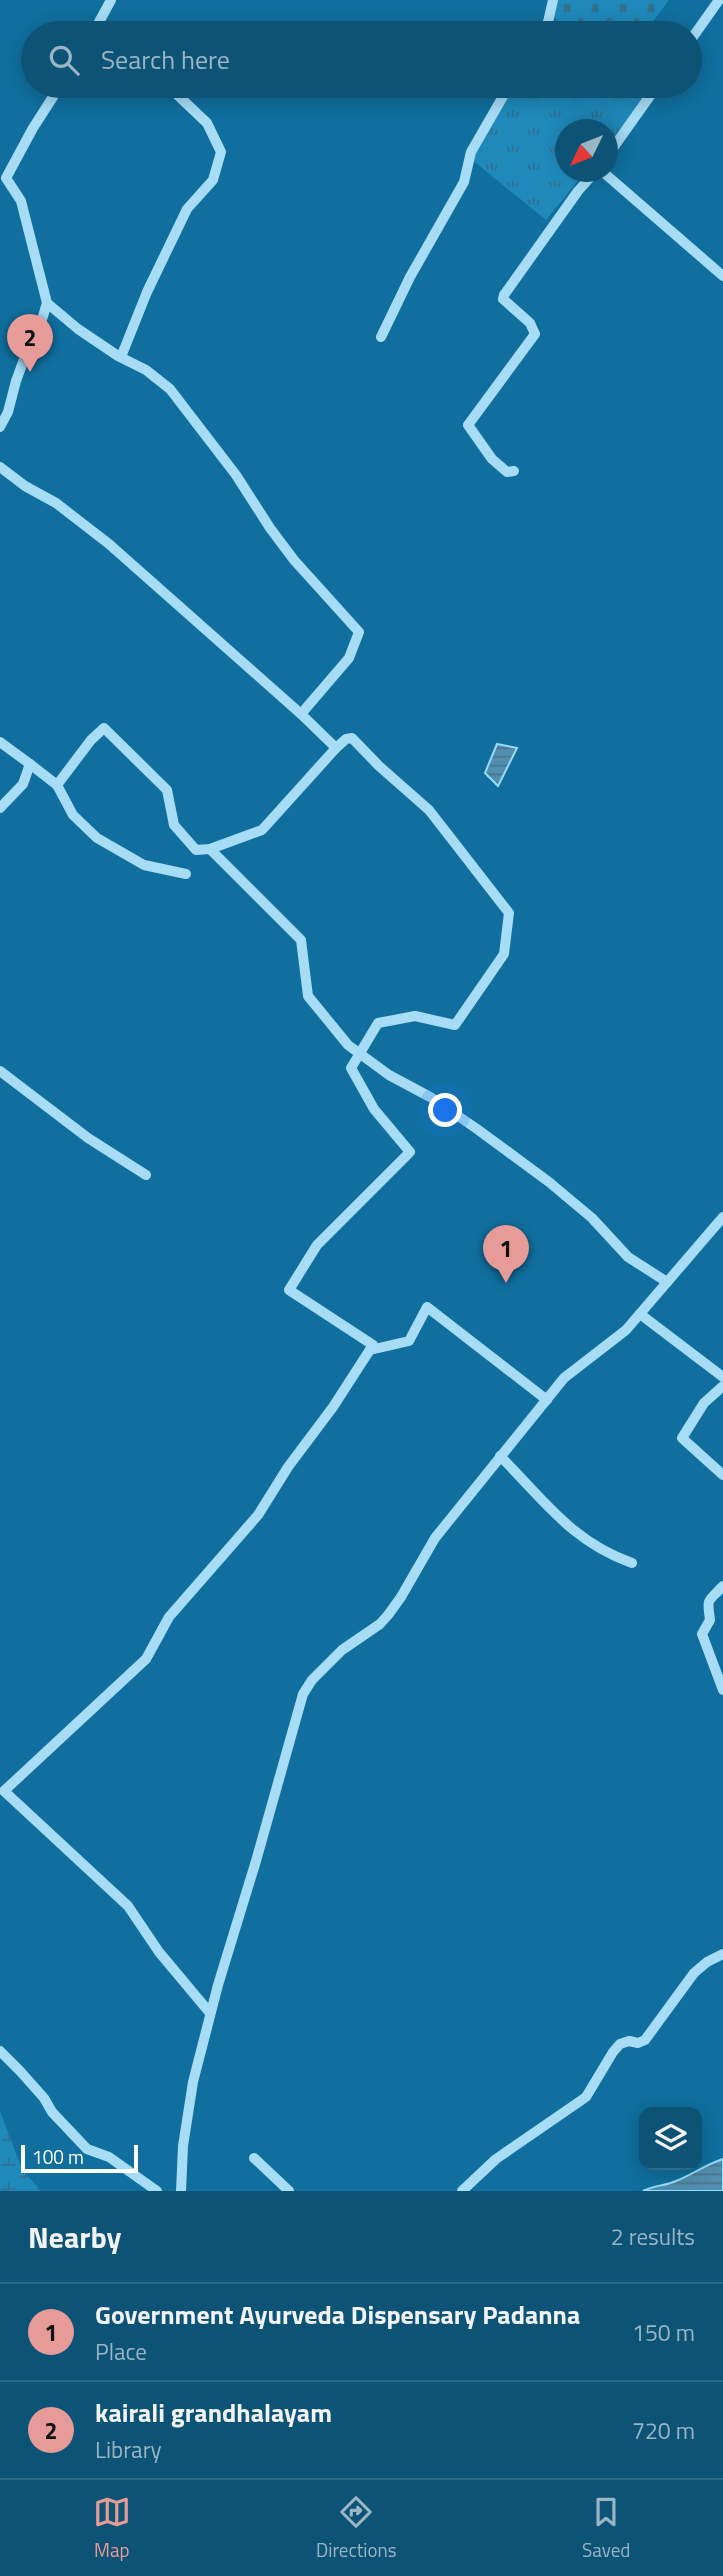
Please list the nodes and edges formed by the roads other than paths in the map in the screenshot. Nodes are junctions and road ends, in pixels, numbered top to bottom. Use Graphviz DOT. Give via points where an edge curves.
graph roads {
  1 [pos="111,0"];
  2 [pos="553,0"];
  3 [pos="719,0"];
  4 [pos="102,21"];
  5 [pos="548,21"];
  6 [pos="702,24"];
  7 [pos="52,98"];
  8 [pos="181,98"];
  9 [pos="502,98"];
  10 [pos="648,98"];
  11 [pos="618,140"];
  12 [pos="586,182"];
  13 [pos="615,182"];
  14 [pos="723,276"];
  15 [pos="47,303"];
  16 [pos="381,337"];
  17 [pos="121,358"];
  18 [pos="0,427"];
  19 [pos="0,467"];
  20 [pos="514,471"];
  21 [pos="301,714"];
  22 [pos="0,742"];
  23 [pos="336,748"];
  24 [pos="30,764"];
  25 [pos="57,785"];
  26 [pos="0,808"];
  27 [pos="210,849"];
  28 [pos="186,874"];
  29 [pos="360,1053"];
  30 [pos="0,1071"];
  31 [pos="146,1175"];
  32 [pos="723,1217"];
  33 [pos="667,1282"];
  34 [pos="640,1314"];
  35 [pos="370,1350"];
  36 [pos="723,1377"];
  37 [pos="723,1386"];
  38 [pos="547,1400"];
  39 [pos="500,1456"];
  40 [pos="723,1475"];
  41 [pos="632,1563"];
  42 [pos="723,1586"];
  43 [pos="723,1690"];
  44 [pos="723,1954"];
  45 [pos="210,2013"];
  46 [pos="0,2051"];
  47 [pos="254,2158"];
  48 [pos="157,2191"];
  49 [pos="181,2191"];
  50 [pos="289,2191"];
  51 [pos="462,2191"];
  1 -- 4 [label="street"];
  2 -- 5 [label="street"];
  3 -- 6 [label="street"];
  7 -- 15 [label="street" via="6,178 21,201"];
  8 -- 17 [label="street" via="207,123 221,152 213,180 187,209"];
  9 -- 16 [label="street" via="471,152 464,182"];
  10 -- 11 [label="street"];
  12 -- 20 [label="street" via="504,295 535,334 468,425 492,459 507,472"];
  13 -- 14 [label="street"];
  15 -- 17 [label="street"];
  15 -- 18 [label="street"];
  17 -- 21 [label="street" via="170,389 286,549 359,632 349,658"];
  19 -- 21 [label="street" via="108,544"];
  21 -- 23 [label="street"];
  22 -- 24 [label="street"];
  23 -- 27 [label="street" via="262,830"];
  23 -- 29 [label="street" via="352,738 429,810 509,913 504,954 455,1025 415,1016 378,1023"];
  24 -- 25 [label="street"];
  24 -- 26 [label="street" via="23,784"];
  25 -- 27 [label="street" via="104,728 167,790 174,825 196,850"];
  25 -- 28 [label="street" via="73,815 97,838 144,865"];
  27 -- 29 [label="street" via="301,940 308,996"];
  29 -- 33 [label="street" via="478,1129 592,1218 628,1257"];
  29 -- 35 [label="street" via="351,1068 374,1109 410,1152 317,1245 289,1290 373,1345"];
  30 -- 31 [label="street" via="88,1138"];
  32 -- 33 [label="street"];
  33 -- 34 [label="street"];
  34 -- 36 [label="street"];
  34 -- 38 [label="street" via="576,1367"];
  35 -- 38 [label="street" via="410,1341 427,1307"];
  35 -- 45 [label="street" via="258,1515 169,1617 146,1659 4,1791 128,1906"];
  37 -- 40 [label="street" via="704,1403 682,1438"];
  38 -- 39 [label="street"];
  39 -- 41 [label="street" via="560,1520 599,1550"];
  39 -- 45 [label="street" via="435,1538 388,1615 342,1650 303,1694"];
  42 -- 43 [label="street" via="708,1601 710,1620 702,1634"];
  44 -- 51 [label="street" via="694,1973 645,2040 620,2044 586,2097 496,2159"];
  45 -- 49 [label="street" via="193,2082"];
  46 -- 48 [label="street" via="87,2149 109,2157"];
  47 -- 50 [label="street"];
}
